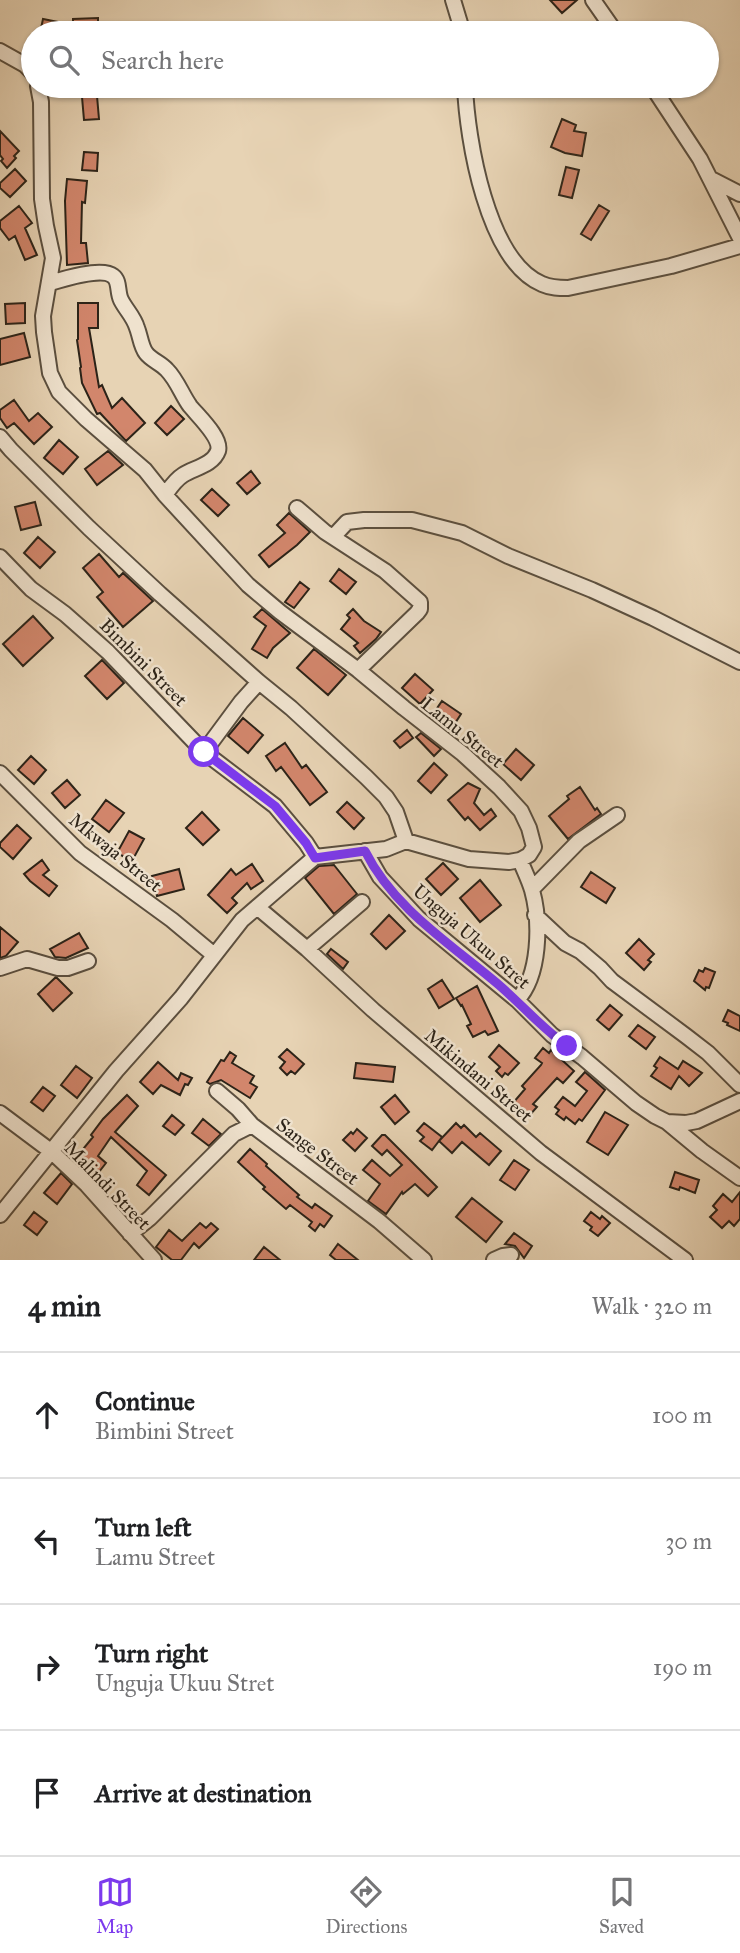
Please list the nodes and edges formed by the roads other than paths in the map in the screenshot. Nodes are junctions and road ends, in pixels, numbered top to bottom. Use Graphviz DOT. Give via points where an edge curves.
graph roads {
  1 [pos="453,0"];
  2 [pos="593,0"];
  3 [pos="459,21"];
  4 [pos="608,21"];
  5 [pos="0,51"];
  6 [pos="21,63"];
  7 [pos="40,98"];
  8 [pos="467,98"];
  9 [pos="660,98"];
  10 [pos="711,179"];
  11 [pos="740,194"];
  12 [pos="740,238"];
  13 [pos="740,246"];
  14 [pos="50,283"];
  15 [pos="1,441"];
  16 [pos="164,495"];
  17 [pos="296,508"];
  18 [pos="333,537"];
  19 [pos="0,557"];
  20 [pos="740,662"];
  21 [pos="358,670"];
  22 [pos="259,682"];
  23 [pos="204,752"];
  24 [pos="0,773"];
  25 [pos="617,815"];
  26 [pos="407,841"];
  27 [pos="365,851"];
  28 [pos="315,858"];
  29 [pos="520,860"];
  30 [pos="532,889"];
  31 [pos="362,902"];
  32 [pos="257,907"];
  33 [pos="535,915"];
  34 [pos="307,949"];
  35 [pos="214,955"];
  36 [pos="88,961"];
  37 [pos="0,968"];
  38 [pos="517,1000"];
  39 [pos="740,1085"];
  40 [pos="217,1091"];
  41 [pos="740,1101"];
  42 [pos="0,1113"];
  43 [pos="667,1122"];
  44 [pos="252,1125"];
  45 [pos="52,1152"];
  46 [pos="740,1178"];
  47 [pos="0,1215"];
  48 [pos="130,1234"];
  49 [pos="511,1255"];
  50 [pos="154,1260"];
  51 [pos="424,1260"];
  52 [pos="494,1260"];
  53 [pos="685,1260"];
  1 -- 3 [label="street"];
  2 -- 4 [label="street"];
  5 -- 6 [label="street"];
  7 -- 14 [label="street, Lamu Street" via="42,192 53,258"];
  8 -- 13 [label="street" via="473,148 492,222 530,278 568,288"];
  9 -- 10 [label="street"];
  10 -- 11 [label="street"];
  10 -- 12 [label="street"];
  14 -- 16 [label="street, Lamu Street" via="43,316 53,383 145,470"];
  14 -- 16 [label="street" via="104,272 116,278 121,302 130,312 145,352 166,368 216,441 219,448 213,458 183,475"];
  15 -- 22 [label="street" via="89,528"];
  16 -- 21 [label="street, Lamu Street" via="248,585"];
  17 -- 18 [label="street"];
  18 -- 20 [label="street" via="347,523 364,520 412,520 462,533"];
  18 -- 21 [label="street" via="385,571 421,606"];
  19 -- 23 [label="street, Bimbini Street" via="31,590 108,652"];
  21 -- 29 [label="street, Lamu Street" via="463,754 520,811 534,847"];
  22 -- 23 [label="street"];
  22 -- 26 [label="street" via="380,790 396,812"];
  23 -- 28 [label="street, Bimbini Street" via="275,806"];
  24 -- 35 [label="street, Mkwaja Street" via="79,853"];
  25 -- 30 [label="street" via="579,841"];
  26 -- 27 [label="street"];
  26 -- 29 [label="street" via="469,859"];
  27 -- 28 [label="street"];
  27 -- 38 [label="street, Unguja Ukuu Stret" via="380,877 419,919"];
  28 -- 32 [label="street"];
  29 -- 30 [label="street"];
  30 -- 33 [label="street"];
  31 -- 34 [label="street"];
  32 -- 34 [label="street, Mikindani Street"];
  32 -- 35 [label="street"];
  33 -- 38 [label="street" via="536,953 529,984"];
  33 -- 39 [label="street" via="612,981 697,1044"];
  34 -- 53 [label="street, Mikindani Street" via="541,1153"];
  35 -- 45 [label="street"];
  36 -- 37 [label="street" via="58,968 27,959"];
  38 -- 43 [label="street, Unguja Ukuu Stret" via="552,1035 636,1103"];
  40 -- 44 [label="street"];
  41 -- 43 [label="street" via="697,1121"];
  42 -- 45 [label="street, Malindi Street"];
  43 -- 46 [label="street, Unguja Ukuu Stret"];
  44 -- 48 [label="street, Sange Street" via="234,1134"];
  44 -- 51 [label="street, Sange Street"];
  45 -- 47 [label="street"];
  45 -- 48 [label="street, Malindi Street"];
  48 -- 50 [label="street, Malindi Street"];
  49 -- 52 [label="street"];
}
